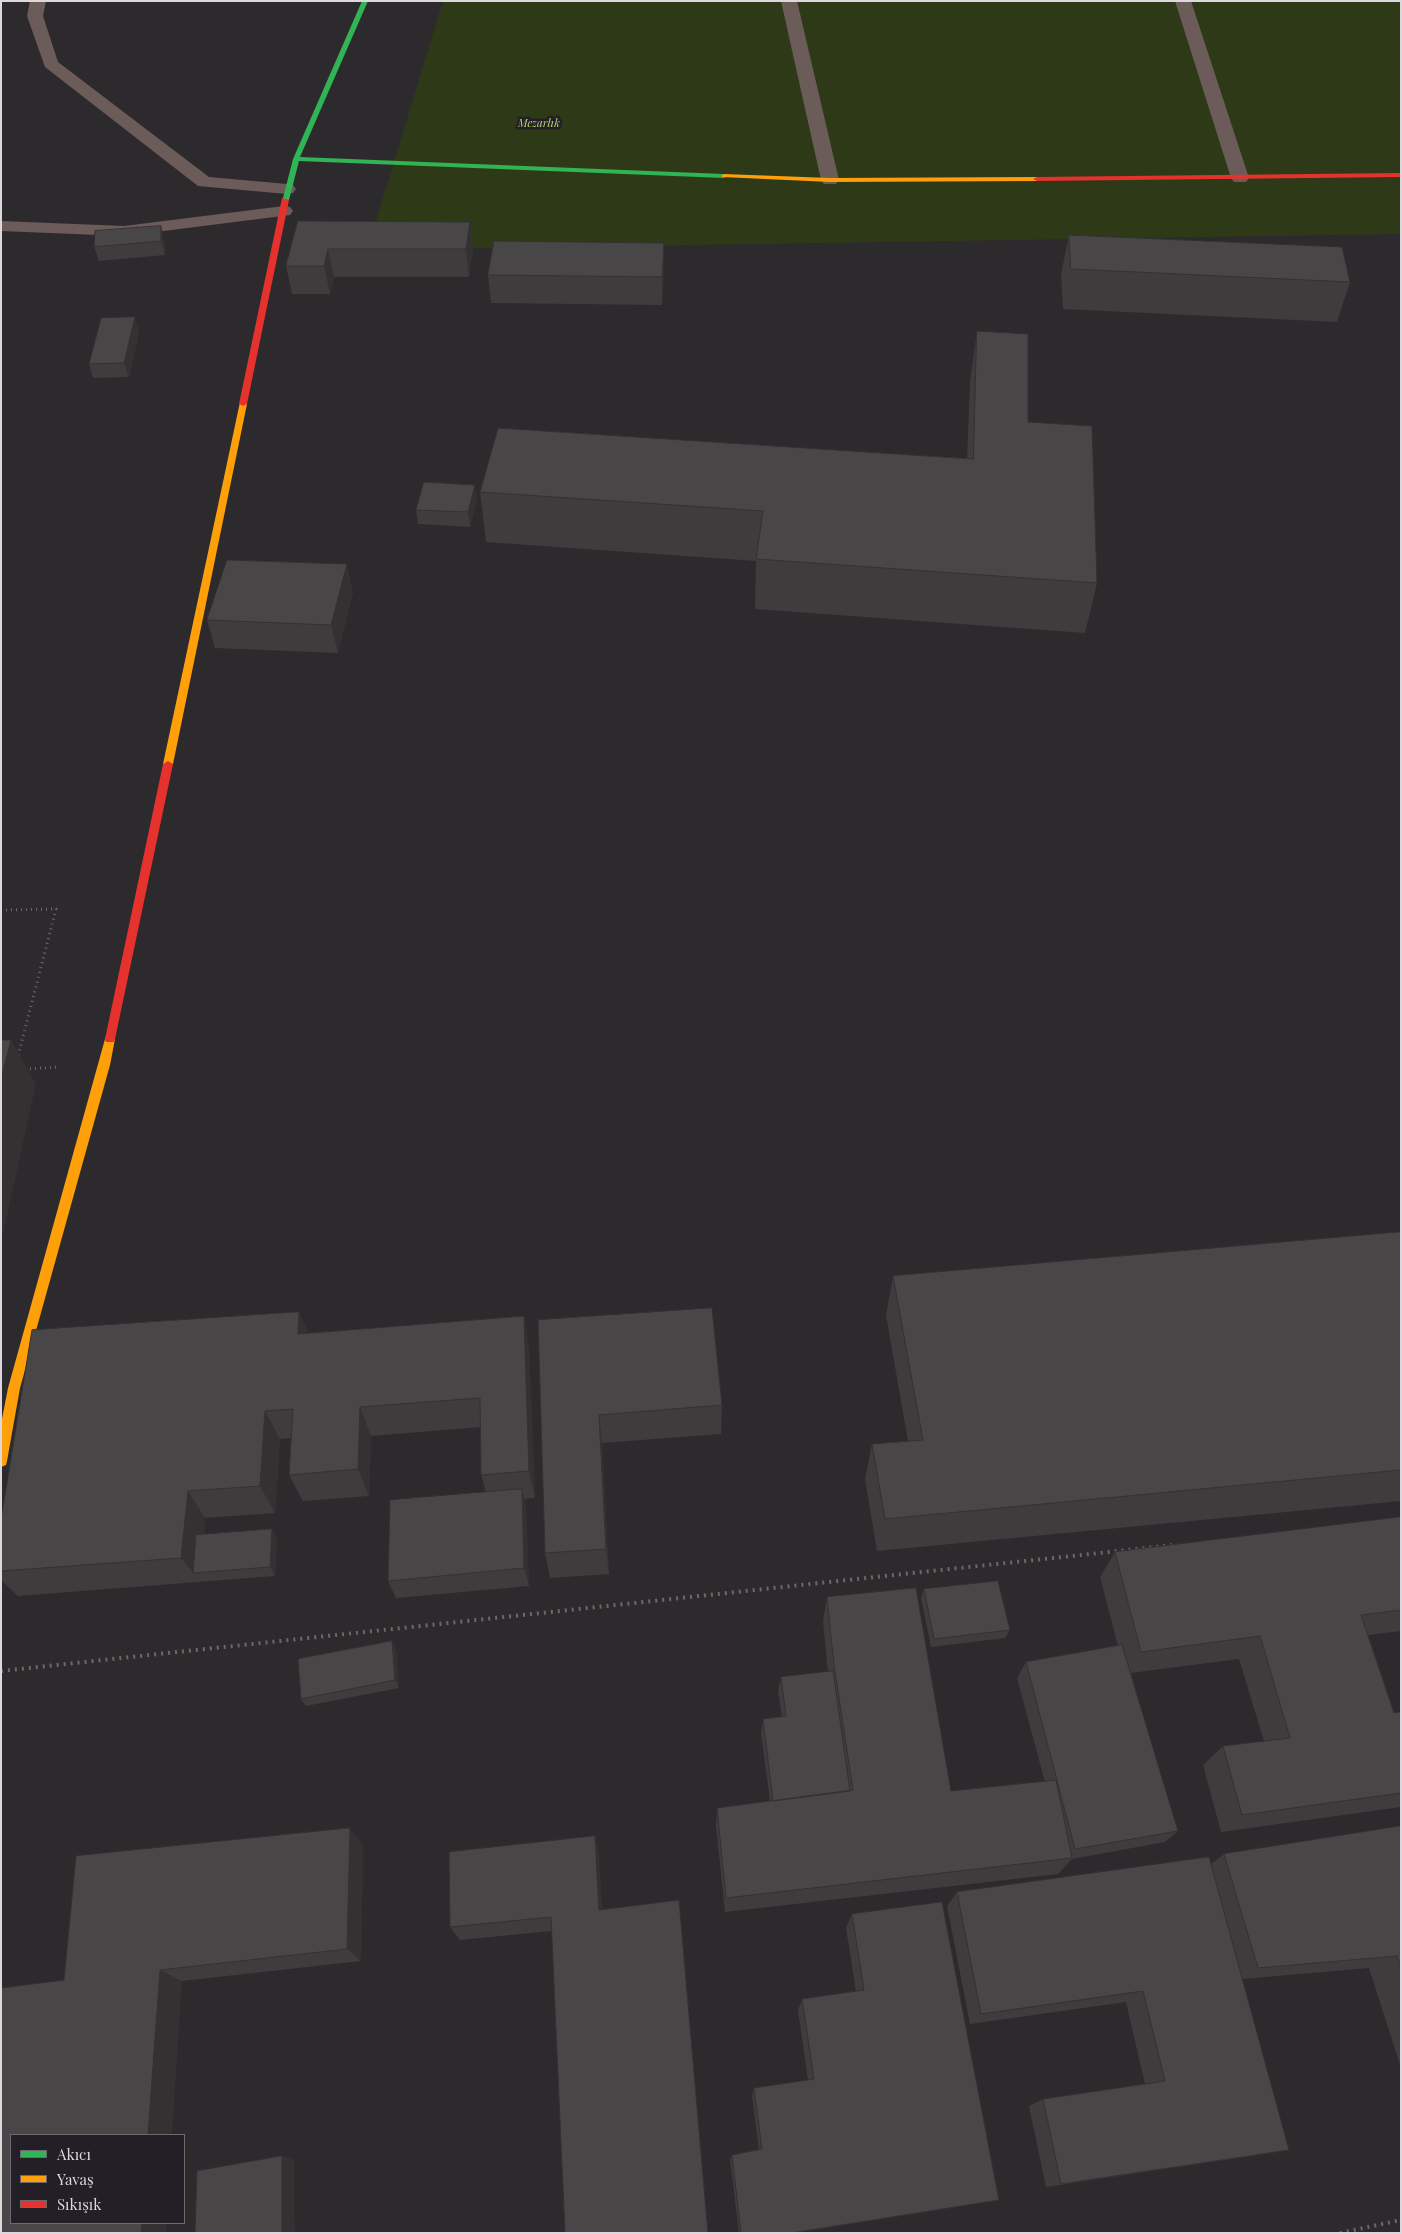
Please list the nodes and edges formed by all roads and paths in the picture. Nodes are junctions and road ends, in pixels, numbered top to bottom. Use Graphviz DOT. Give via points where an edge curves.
graph roads {
  1 [pos="38,1"];
  2 [pos="365,1"];
  3 [pos="789,1"];
  4 [pos="1183,1"];
  5 [pos="296,159"];
  6 [pos="1401,175"];
  7 [pos="1240,178"];
  8 [pos="830,180"];
  9 [pos="287,188"];
  10 [pos="284,211"];
  11 [pos="1,226"];
  12 [pos="1,910"];
  13 [pos="17,1060"];
  14 [pos="104,1065"];
  15 [pos="25,1069"];
  16 [pos="1,1461"];
  17 [pos="1182,1544"];
  18 [pos="1,1671"];
  19 [pos="1401,2220"];
  20 [pos="1340,2233"];
  1 -- 9 [label="street" via="35,16 50,64 204,182"];
  2 -- 5 [label="street"];
  3 -- 8 [label="street"];
  4 -- 7 [label="street"];
  5 -- 8 [label="street"];
  5 -- 9 [label="street"];
  6 -- 7 [label="street"];
  7 -- 8 [label="street"];
  9 -- 10 [label="street"];
  10 -- 11 [label="street" via="124,231"];
  10 -- 14 [label="street"];
  12 -- 13 [label="path" via="56,909"];
  14 -- 15 [label="path"];
  14 -- 16 [label="street" via="14,1388"];
  17 -- 18 [label="path"];
  19 -- 20 [label="path"];
}
